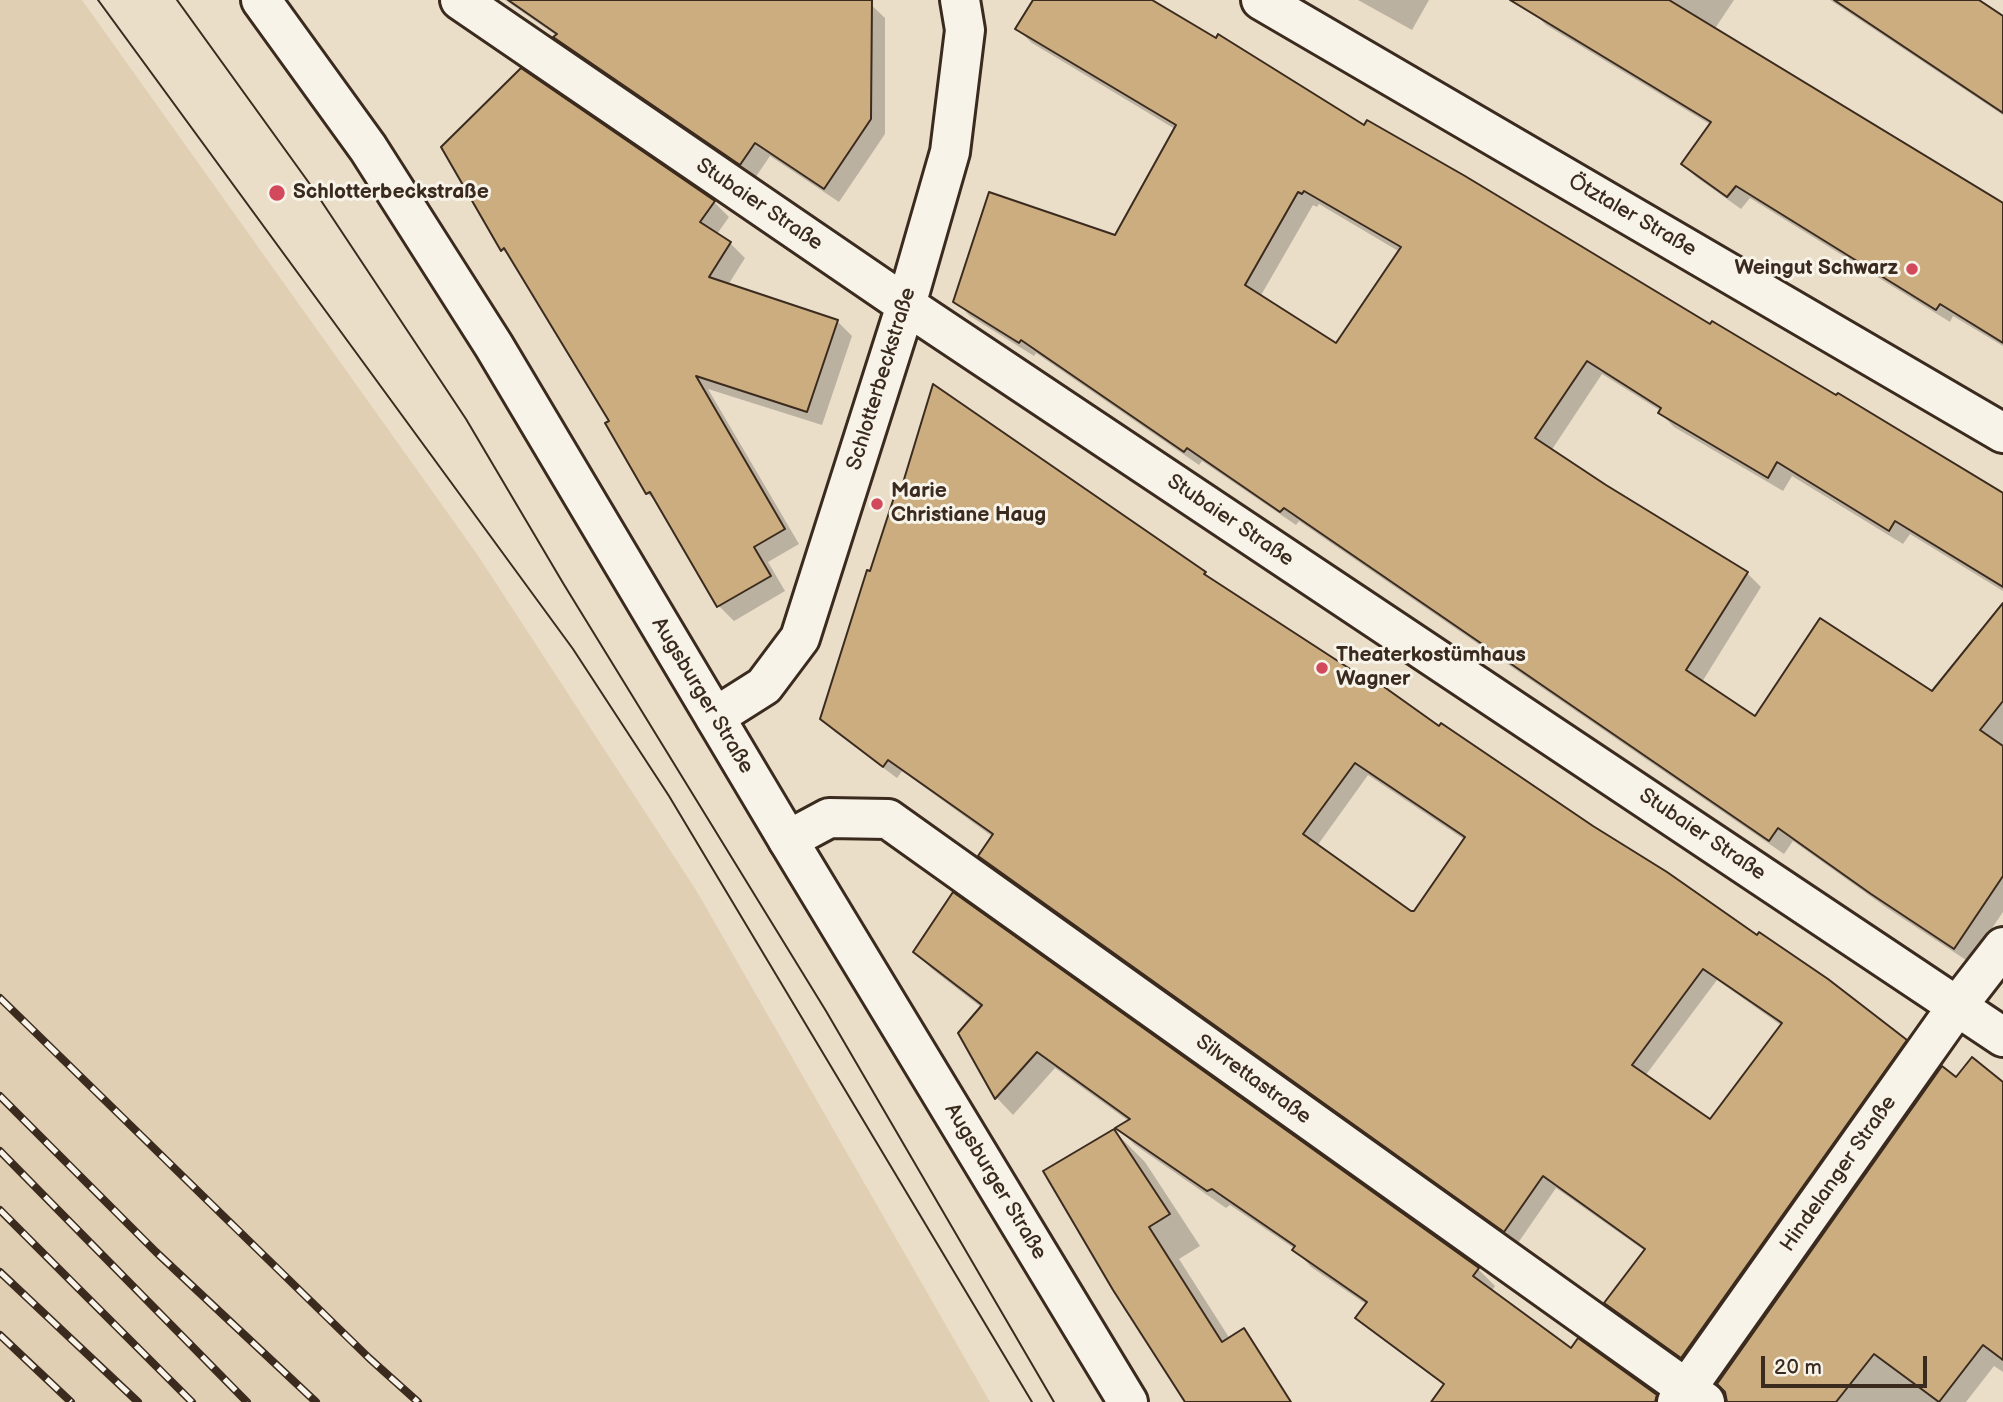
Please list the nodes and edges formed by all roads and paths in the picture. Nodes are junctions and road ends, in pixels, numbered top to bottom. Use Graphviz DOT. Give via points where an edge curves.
graph roads {
  1 [pos="261,0"];
  2 [pos="460,0"];
  3 [pos="960,0"];
  4 [pos="1261,0"];
  5 [pos="906,305"];
  6 [pos="2003,433"];
  7 [pos="715,717"];
  8 [pos="788,840"];
  9 [pos="2003,947"];
  10 [pos="1958,1006"];
  11 [pos="2003,1037"];
  12 [pos="1689,1398"];
  13 [pos="1128,1402"];
  1 -- 7 [label="street, Augsburger Straße" via="368,148 494,346"];
  2 -- 5 [label="street, Stubaier Straße"];
  3 -- 5 [label="street, Schlotterbeckstraße" via="965,30 950,152"];
  4 -- 6 [label="street, Ötztaler Straße"];
  5 -- 7 [label="street, Schlotterbeckstraße" via="800,638 764,686"];
  5 -- 10 [label="street, Stubaier Straße"];
  7 -- 8 [label="street, Augsburger Straße"];
  8 -- 12 [label="street, Silvrettastraße" via="829,818 888,819"];
  8 -- 13 [label="street, Augsburger Straße"];
  9 -- 10 [label="street, Hindelanger Straße"];
  10 -- 11 [label="street, Stubaier Straße"];
  10 -- 12 [label="street, Hindelanger Straße"];
}
